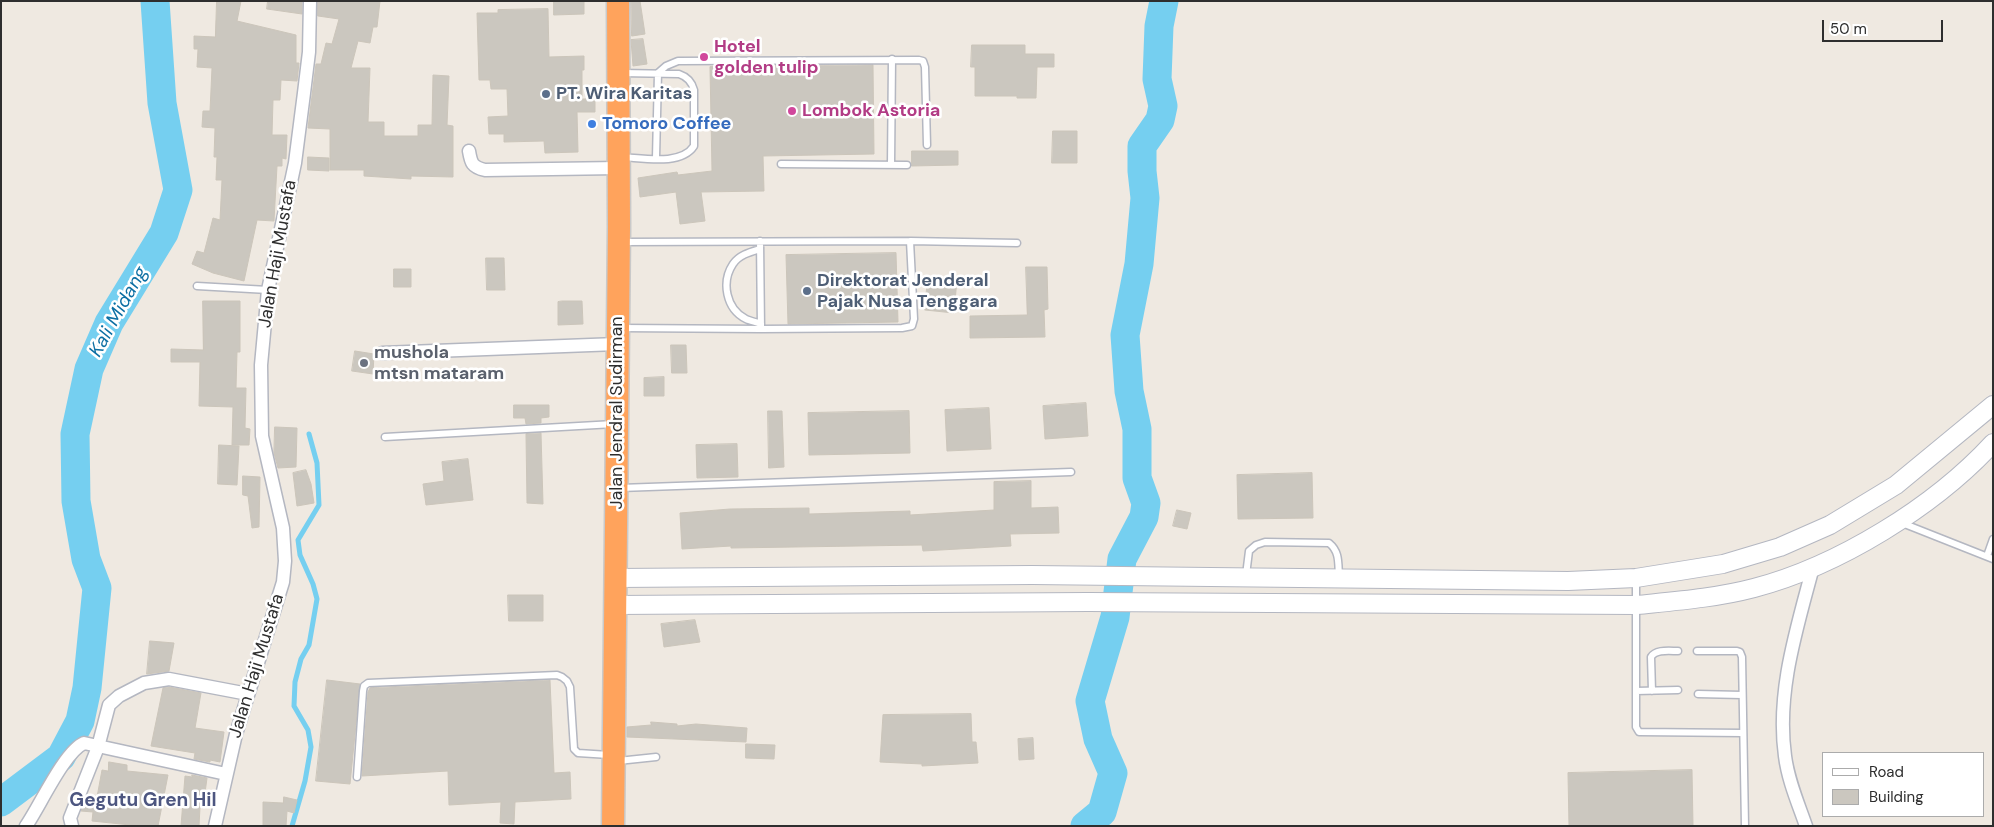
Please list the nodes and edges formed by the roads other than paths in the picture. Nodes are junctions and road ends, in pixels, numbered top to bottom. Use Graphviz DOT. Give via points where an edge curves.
graph roads {
  1 [pos="310,1"];
  2 [pos="618,1"];
  3 [pos="892,59"];
  4 [pos="617,73"];
  5 [pos="658,74"];
  6 [pos="927,145"];
  7 [pos="469,150"];
  8 [pos="656,158"];
  9 [pos="618,162"];
  10 [pos="781,164"];
  11 [pos="891,165"];
  12 [pos="908,165"];
  13 [pos="910,240"];
  14 [pos="760,241"];
  15 [pos="618,242"];
  16 [pos="1017,243"];
  17 [pos="760,249"];
  18 [pos="197,286"];
  19 [pos="268,290"];
  20 [pos="761,326"];
  21 [pos="617,336"];
  22 [pos="382,352"];
  23 [pos="1993,405"];
  24 [pos="617,424"];
  25 [pos="385,437"];
  26 [pos="1993,443"];
  27 [pos="1071,472"];
  28 [pos="616,488"];
  29 [pos="1899,521"];
  30 [pos="1993,539"];
  31 [pos="1990,558"];
  32 [pos="1813,567"];
  33 [pos="1246,576"];
  34 [pos="1339,577"];
  35 [pos="616,578"];
  36 [pos="1636,578"];
  37 [pos="1637,605"];
  38 [pos="615,606"];
  39 [pos="1678,651"];
  40 [pos="1697,651"];
  41 [pos="1678,690"];
  42 [pos="1636,691"];
  43 [pos="1652,691"];
  44 [pos="248,694"];
  45 [pos="1698,694"];
  46 [pos="1742,694"];
  47 [pos="1743,733"];
  48 [pos="98,747"];
  49 [pos="656,757"];
  50 [pos="614,758"];
  51 [pos="226,774"];
  52 [pos="357,777"];
  53 [pos="26,826"];
  54 [pos="72,826"];
  55 [pos="215,826"];
  56 [pos="613,826"];
  57 [pos="1746,826"];
  58 [pos="1806,826"];
  1 -- 19 [label="street, Jalan Haji Mustafa" via="309,52 297,146"];
  2 -- 4 [label="highway, Jalan Jendral Sudirman"];
  3 -- 5 [label="lane" via="678,61"];
  3 -- 6 [label="lane" via="923,62"];
  3 -- 11 [label="lane"];
  4 -- 5 [label="lane"];
  4 -- 9 [label="highway, Jalan Jendral Sudirman"];
  5 -- 8 [label="lane"];
  5 -- 8 [label="lane" via="679,74 692,83 694,146 682,157"];
  7 -- 9 [label="street" via="471,163 485,170"];
  8 -- 9 [label="lane"];
  9 -- 15 [label="highway, Jalan Jendral Sudirman"];
  10 -- 11 [label="lane"];
  11 -- 12 [label="lane"];
  13 -- 14 [label="lane"];
  13 -- 16 [label="lane"];
  13 -- 20 [label="lane" via="912,326"];
  14 -- 15 [label="lane"];
  14 -- 17 [label="lane"];
  15 -- 21 [label="highway, Jalan Jendral Sudirman"];
  17 -- 20 [label="lane"];
  17 -- 20 [label="lane" via="745,253 734,264 727,278 727,294 733,308 745,319"];
  18 -- 19 [label="lane"];
  19 -- 44 [label="street, Jalan Haji Mustafa" via="262,365 262,436 283,528 285,561 283,582"];
  20 -- 21 [label="lane"];
  21 -- 22 [label="street"];
  21 -- 24 [label="highway, Jalan Jendral Sudirman"];
  23 -- 36 [label="main road" via="1896,485 1830,525 1780,546 1723,564"];
  24 -- 25 [label="lane"];
  24 -- 28 [label="highway, Jalan Jendral Sudirman"];
  26 -- 29 [label="main road" via="1961,474"];
  27 -- 28 [label="lane"];
  28 -- 35 [label="highway, Jalan Jendral Sudirman"];
  29 -- 31 [label="lane"];
  29 -- 32 [label="main road"];
  30 -- 31 [label="lane"];
  32 -- 37 [label="main road" via="1753,588"];
  32 -- 58 [label="street" via="1789,663 1782,718 1792,788"];
  33 -- 34 [label="main road"];
  33 -- 34 [label="lane" via="1249,551 1256,544 1320,542 1335,548"];
  33 -- 35 [label="main road"];
  34 -- 36 [label="main road" via="1568,581"];
  35 -- 38 [label="highway, Jalan Jendral Sudirman"];
  36 -- 37 [label="lane"];
  37 -- 38 [label="main road" via="1088,602"];
  37 -- 42 [label="lane"];
  38 -- 50 [label="highway, Jalan Jendral Sudirman"];
  39 -- 43 [label="lane" via="1656,652 1651,657"];
  40 -- 46 [label="lane" via="1740,652"];
  41 -- 43 [label="lane"];
  42 -- 43 [label="lane"];
  42 -- 47 [label="lane" via="1636,728 1639,732"];
  44 -- 48 [label="street" via="169,679 144,683 109,705"];
  44 -- 51 [label="street, Jalan Haji Mustafa"];
  45 -- 46 [label="lane"];
  46 -- 47 [label="lane"];
  47 -- 57 [label="lane"];
  48 -- 51 [label="street"];
  48 -- 53 [label="street" via="84,743 75,750"];
  48 -- 54 [label="street" via="70,818"];
  49 -- 50 [label="lane"];
  50 -- 52 [label="lane" via="578,753 574,749 570,687 557,675 368,683 363,690"];
  50 -- 56 [label="highway, Jalan Jendral Sudirman"];
  51 -- 55 [label="street, Jalan Haji Mustafa"];
}
